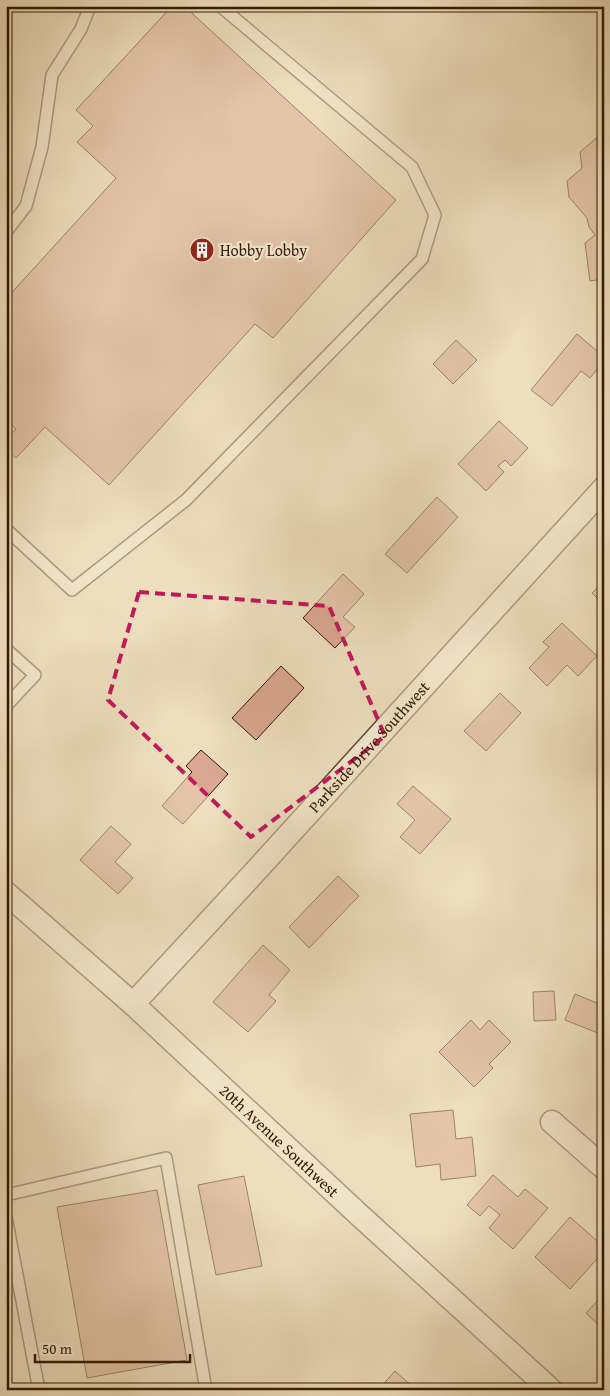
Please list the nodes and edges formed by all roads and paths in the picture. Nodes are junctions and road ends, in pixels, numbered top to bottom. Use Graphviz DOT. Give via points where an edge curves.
graph roads {
  1 [pos="90,6"];
  2 [pos="220,6"];
  3 [pos="6,232"];
  4 [pos="604,488"];
  5 [pos="6,531"];
  6 [pos="6,649"];
  7 [pos="6,706"];
  8 [pos="6,893"];
  9 [pos="133,1004"];
  10 [pos="552,1122"];
  11 [pos="604,1168"];
  12 [pos="6,1195"];
  13 [pos="6,1217"];
  14 [pos="39,1390"];
  15 [pos="206,1390"];
  16 [pos="551,1390"];
  1 -- 3 [label="lane" via="81,29 52,75 42,146 26,206"];
  2 -- 5 [label="lane" via="412,167 435,215 422,260 186,500 72,590"];
  4 -- 9 [label="street, Parkside Drive Southwest"];
  6 -- 7 [label="lane" via="34,675"];
  8 -- 9 [label="street, 20th Avenue Southwest"];
  9 -- 16 [label="street, 20th Avenue Southwest"];
  10 -- 11 [label="street"];
  12 -- 15 [label="lane" via="166,1158"];
  13 -- 14 [label="lane"];
}
